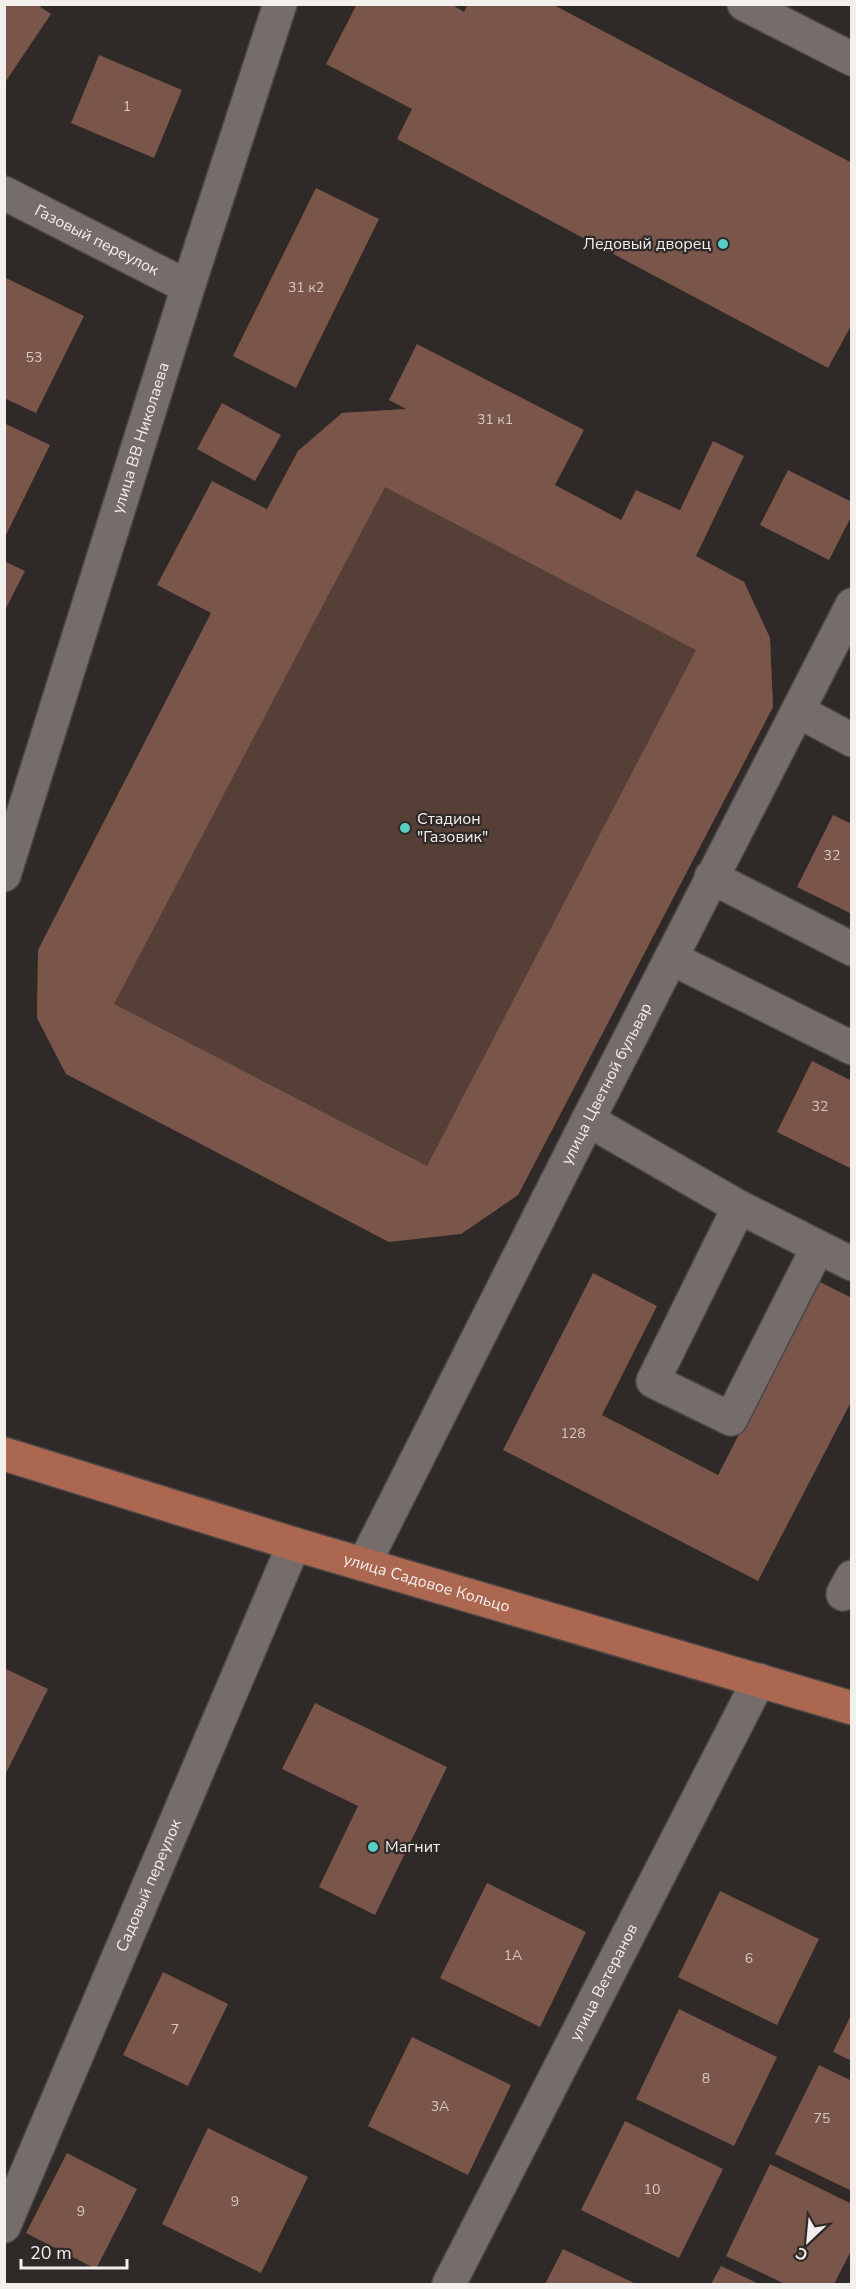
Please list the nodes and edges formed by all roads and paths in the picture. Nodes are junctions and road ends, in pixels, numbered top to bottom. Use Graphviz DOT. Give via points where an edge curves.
graph roads {
  1 [pos="280,4"];
  2 [pos="744,4"];
  3 [pos="852,59"];
  4 [pos="4,193"];
  5 [pos="188,287"];
  6 [pos="852,605"];
  7 [pos="798,711"];
  8 [pos="852,740"];
  9 [pos="4,874"];
  10 [pos="711,878"];
  11 [pos="852,949"];
  12 [pos="671,958"];
  13 [pos="852,1048"];
  14 [pos="588,1120"];
  15 [pos="739,1208"];
  16 [pos="818,1247"];
  17 [pos="852,1264"];
  18 [pos="4,1454"];
  19 [pos="294,1544"];
  20 [pos="364,1564"];
  21 [pos="759,1680"];
  22 [pos="852,1708"];
  23 [pos="4,2226"];
  24 [pos="449,2284"];
  1 -- 5 [label="street, улица ВВ Николаева"];
  2 -- 3 [label="street"];
  4 -- 5 [label="street, Газовый переулок"];
  5 -- 9 [label="street, улица ВВ Николаева"];
  6 -- 7 [label="street, улица Цветной бульвар"];
  7 -- 8 [label="street"];
  7 -- 10 [label="street, улица Цветной бульвар"];
  10 -- 11 [label="street"];
  10 -- 12 [label="street, улица Цветной бульвар"];
  12 -- 13 [label="street"];
  12 -- 14 [label="street, улица Цветной бульвар"];
  14 -- 15 [label="street"];
  14 -- 20 [label="street, улица Цветной бульвар"];
  15 -- 16 [label="street"];
  15 -- 16 [label="street" via="653,1381 731,1419"];
  16 -- 17 [label="street"];
  18 -- 19 [label="main road, улица Садовое Кольцо"];
  19 -- 20 [label="main road, улица Садовое Кольцо"];
  19 -- 23 [label="street, Садовый переулок"];
  20 -- 21 [label="main road, улица Садовое Кольцо"];
  21 -- 22 [label="main road, улица Садовое Кольцо"];
  21 -- 24 [label="street, улица Ветеранов"];
}
